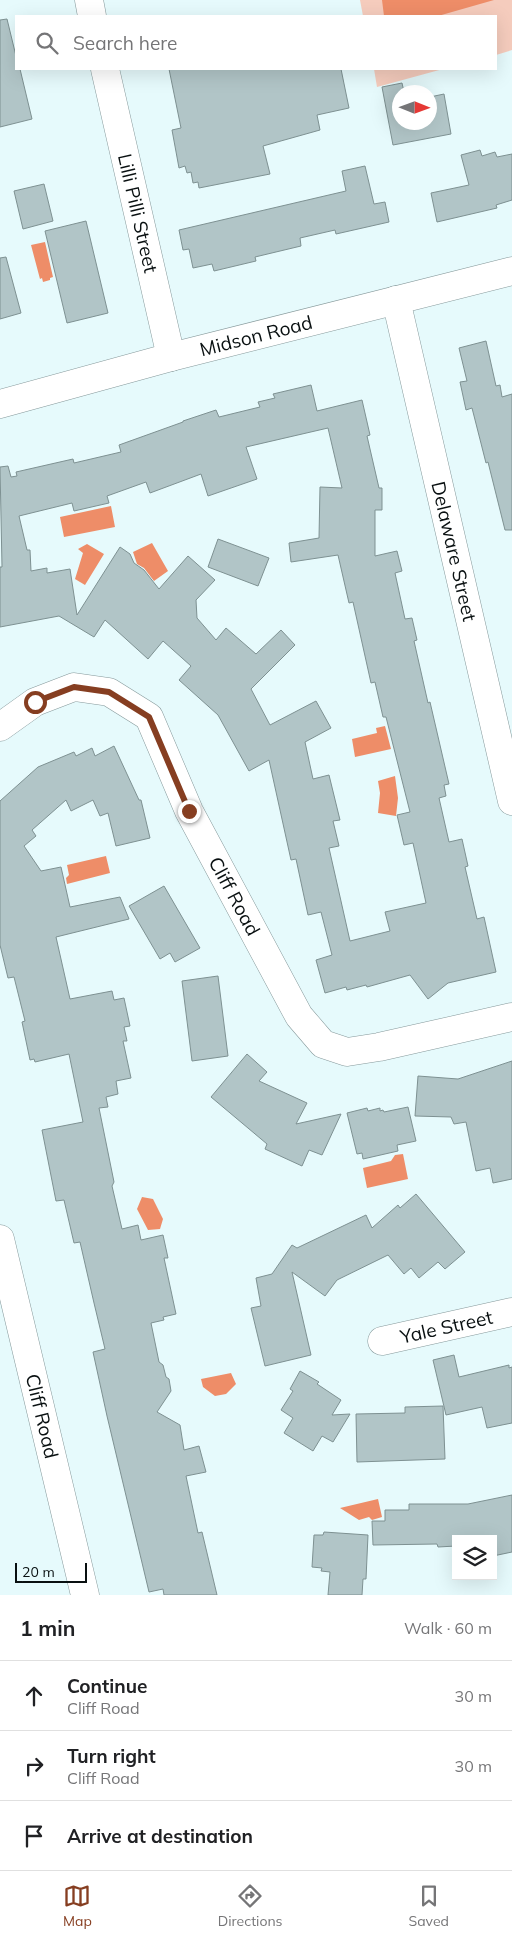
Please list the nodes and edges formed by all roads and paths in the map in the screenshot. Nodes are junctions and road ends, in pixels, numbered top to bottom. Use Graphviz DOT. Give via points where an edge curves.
graph roads {
  1 [pos="89,0"];
  2 [pos="92,15"];
  3 [pos="105,70"];
  4 [pos="512,271"];
  5 [pos="396,300"];
  6 [pos="171,357"];
  7 [pos="0,404"];
  8 [pos="0,727"];
  9 [pos="512,800"];
  10 [pos="512,1017"];
  11 [pos="0,1239"];
  12 [pos="512,1312"];
  13 [pos="382,1341"];
  14 [pos="85,1595"];
  1 -- 2 [label="street"];
  3 -- 6 [label="street, Lilli Pilli Street"];
  4 -- 5 [label="street, Midson Road"];
  5 -- 6 [label="street, Midson Road"];
  5 -- 9 [label="street, Delaware Street"];
  6 -- 7 [label="street, Midson Road"];
  8 -- 10 [label="street, Cliff Road" via="35,702 74,687 109,692 149,717 189,811 299,1016 323,1044 348,1052"];
  11 -- 14 [label="street, Cliff Road"];
  12 -- 13 [label="street, Yale Street"];
}
